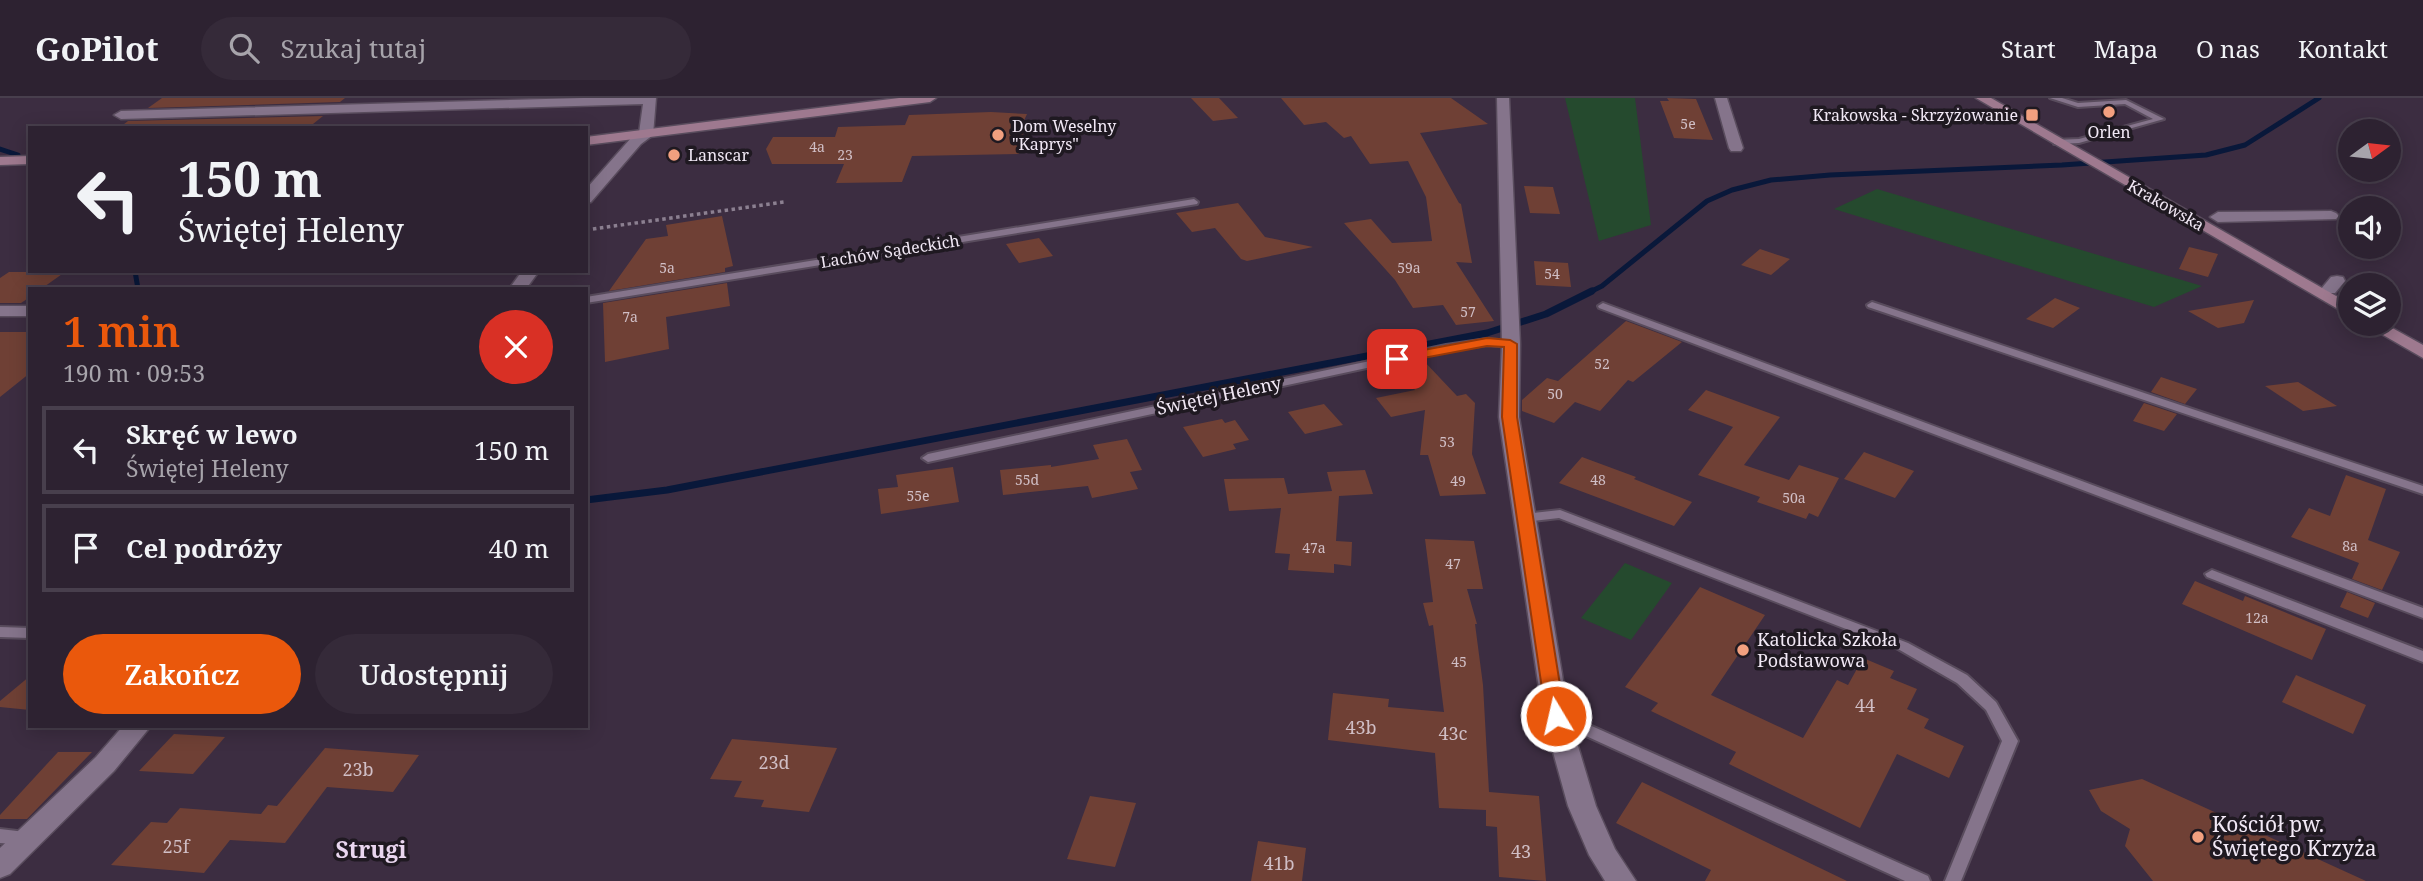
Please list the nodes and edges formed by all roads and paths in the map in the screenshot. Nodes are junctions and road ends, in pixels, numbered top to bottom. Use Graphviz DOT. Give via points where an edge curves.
graph roads {
  1 [pos="930,98"];
  2 [pos="1503,98"];
  3 [pos="1721,98"];
  4 [pos="1982,98"];
  5 [pos="2054,98"];
  6 [pos="650,99"];
  7 [pos="121,115"];
  8 [pos="646,135"];
  9 [pos="588,141"];
  10 [pos="2057,142"];
  11 [pos="1737,148"];
  12 [pos="28,160"];
  13 [pos="0,161"];
  14 [pos="588,197"];
  15 [pos="784,202"];
  16 [pos="1194,202"];
  17 [pos="2331,216"];
  18 [pos="2218,217"];
  19 [pos="588,230"];
  20 [pos="529,273"];
  21 [pos="519,287"];
  22 [pos="588,300"];
  23 [pos="2338,304"];
  24 [pos="1872,305"];
  25 [pos="1603,306"];
  26 [pos="0,311"];
  27 [pos="28,311"];
  28 [pos="2394,336"];
  29 [pos="1510,340"];
  30 [pos="2423,353"];
  31 [pos="928,458"];
  32 [pos="2423,490"];
  33 [pos="1524,518"];
  34 [pos="2213,574"];
  35 [pos="2423,613"];
  36 [pos="0,632"];
  37 [pos="28,633"];
  38 [pos="2423,657"];
  39 [pos="1556,716"];
  40 [pos="136,728"];
  41 [pos="0,836"];
  42 [pos="28,838"];
  43 [pos="0,866"];
  44 [pos="1621,881"];
  45 [pos="1922,881"];
  46 [pos="1953,881"];
  1 -- 8 [label="main road"];
  2 -- 29 [label="street"];
  3 -- 11 [label="street"];
  4 -- 10 [label="main road, Krakowska"];
  5 -- 10 [label="lane" via="2078,105 2126,102 2160,119 2079,141"];
  6 -- 7 [label="street"];
  6 -- 8 [label="street"];
  8 -- 9 [label="main road"];
  8 -- 14 [label="street"];
  10 -- 23 [label="main road, Krakowska"];
  12 -- 13 [label="main road"];
  15 -- 19 [label="path"];
  16 -- 22 [label="lane, Lachów Sądeckich"];
  17 -- 18 [label="street"];
  20 -- 21 [label="street"];
  24 -- 32 [label="lane"];
  25 -- 35 [label="lane"];
  26 -- 27 [label="street"];
  28 -- 30 [label="main road"];
  29 -- 31 [label="lane, Świętej Heleny" via="1446,348"];
  29 -- 33 [label="street" via="1509,417"];
  33 -- 39 [label="street"];
  33 -- 46 [label="lane" via="1560,514 1902,646 1962,679 1991,706 2010,741"];
  34 -- 38 [label="lane"];
  36 -- 37 [label="lane"];
  39 -- 44 [label="street" via="1582,806 1603,855"];
  39 -- 45 [label="lane"];
  40 -- 42 [label="street"];
  41 -- 42 [label="lane"];
  42 -- 43 [label="street"];
}
